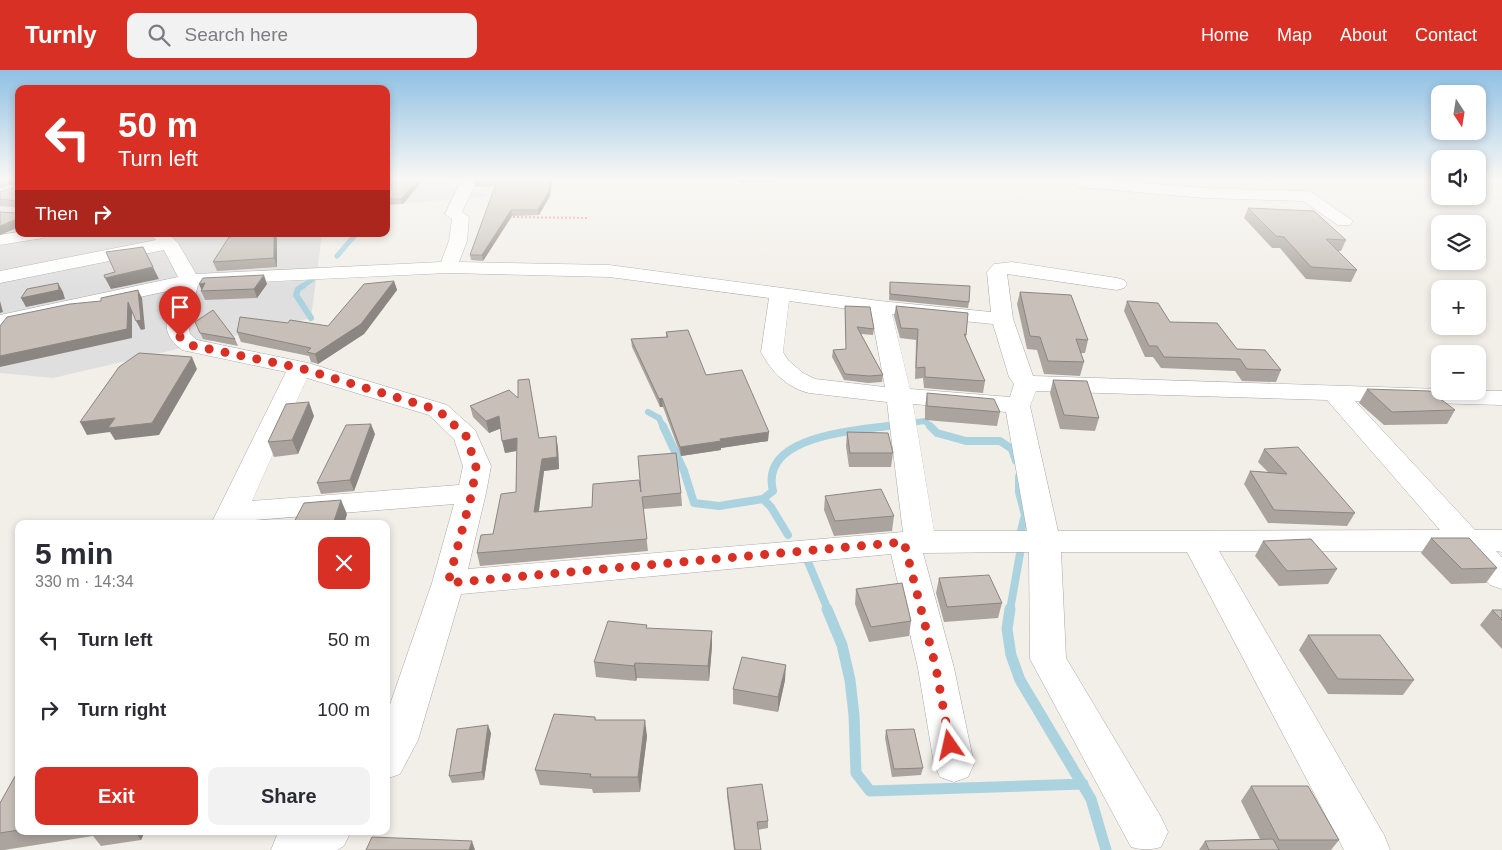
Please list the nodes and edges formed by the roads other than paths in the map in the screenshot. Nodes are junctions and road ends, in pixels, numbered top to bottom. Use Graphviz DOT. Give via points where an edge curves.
graph roads {
  1 [pos="456,215"];
  2 [pos="1336,215"];
  3 [pos="1344,221"];
  4 [pos="18,237"];
  5 [pos="164,238"];
  6 [pos="0,240"];
  7 [pos="448,267"];
  8 [pos="0,277"];
  9 [pos="190,280"];
  10 [pos="1117,284"];
  11 [pos="780,294"];
  12 [pos="880,307"];
  13 [pos="1002,319"];
  14 [pos="0,321"];
  15 [pos="300,368"];
  16 [pos="1334,393"];
  17 [pos="1021,394"];
  18 [pos="900,396"];
  19 [pos="1502,398"];
  20 [pos="472,493"];
  21 [pos="229,518"];
  22 [pos="1467,540"];
  23 [pos="1197,541"];
  24 [pos="1502,541"];
  25 [pos="1044,542"];
  26 [pos="912,543"];
  27 [pos="1502,577"];
  28 [pos="448,583"];
  29 [pos="390,754"];
  30 [pos="954,764"];
  31 [pos="1146,832"];
  32 [pos="321,835"];
  33 [pos="293,850"];
  34 [pos="1368,850"];
  1 -- 7 [label="street" via="460,217 458,241"];
  2 -- 3 [label="street"];
  4 -- 6 [label="street"];
  5 -- 8 [label="street"];
  5 -- 9 [label="street"];
  7 -- 9 [label="street"];
  7 -- 11 [label="street" via="609,272"];
  9 -- 14 [label="street"];
  9 -- 15 [label="street" via="177,323 180,337 190,345"];
  10 -- 13 [label="street" via="1001,268 997,272"];
  11 -- 12 [label="street"];
  11 -- 18 [label="street" via="772,352 795,378 809,386"];
  12 -- 13 [label="street"];
  12 -- 18 [label="street"];
  13 -- 17 [label="street" via="1021,377"];
  15 -- 20 [label="street" via="438,410 466,436 476,466"];
  15 -- 21 [label="street"];
  16 -- 17 [label="street"];
  16 -- 19 [label="street"];
  16 -- 22 [label="street"];
  17 -- 18 [label="street"];
  17 -- 25 [label="street"];
  18 -- 26 [label="street"];
  20 -- 21 [label="street"];
  20 -- 28 [label="street"];
  22 -- 23 [label="street"];
  22 -- 24 [label="street"];
  22 -- 27 [label="street"];
  23 -- 25 [label="street"];
  23 -- 34 [label="street"];
  25 -- 26 [label="street"];
  25 -- 31 [label="street" via="1048,659"];
  26 -- 28 [label="street"];
  26 -- 30 [label="street"];
  28 -- 29 [label="street" via="398,740"];
  32 -- 33 [label="street"];
}
